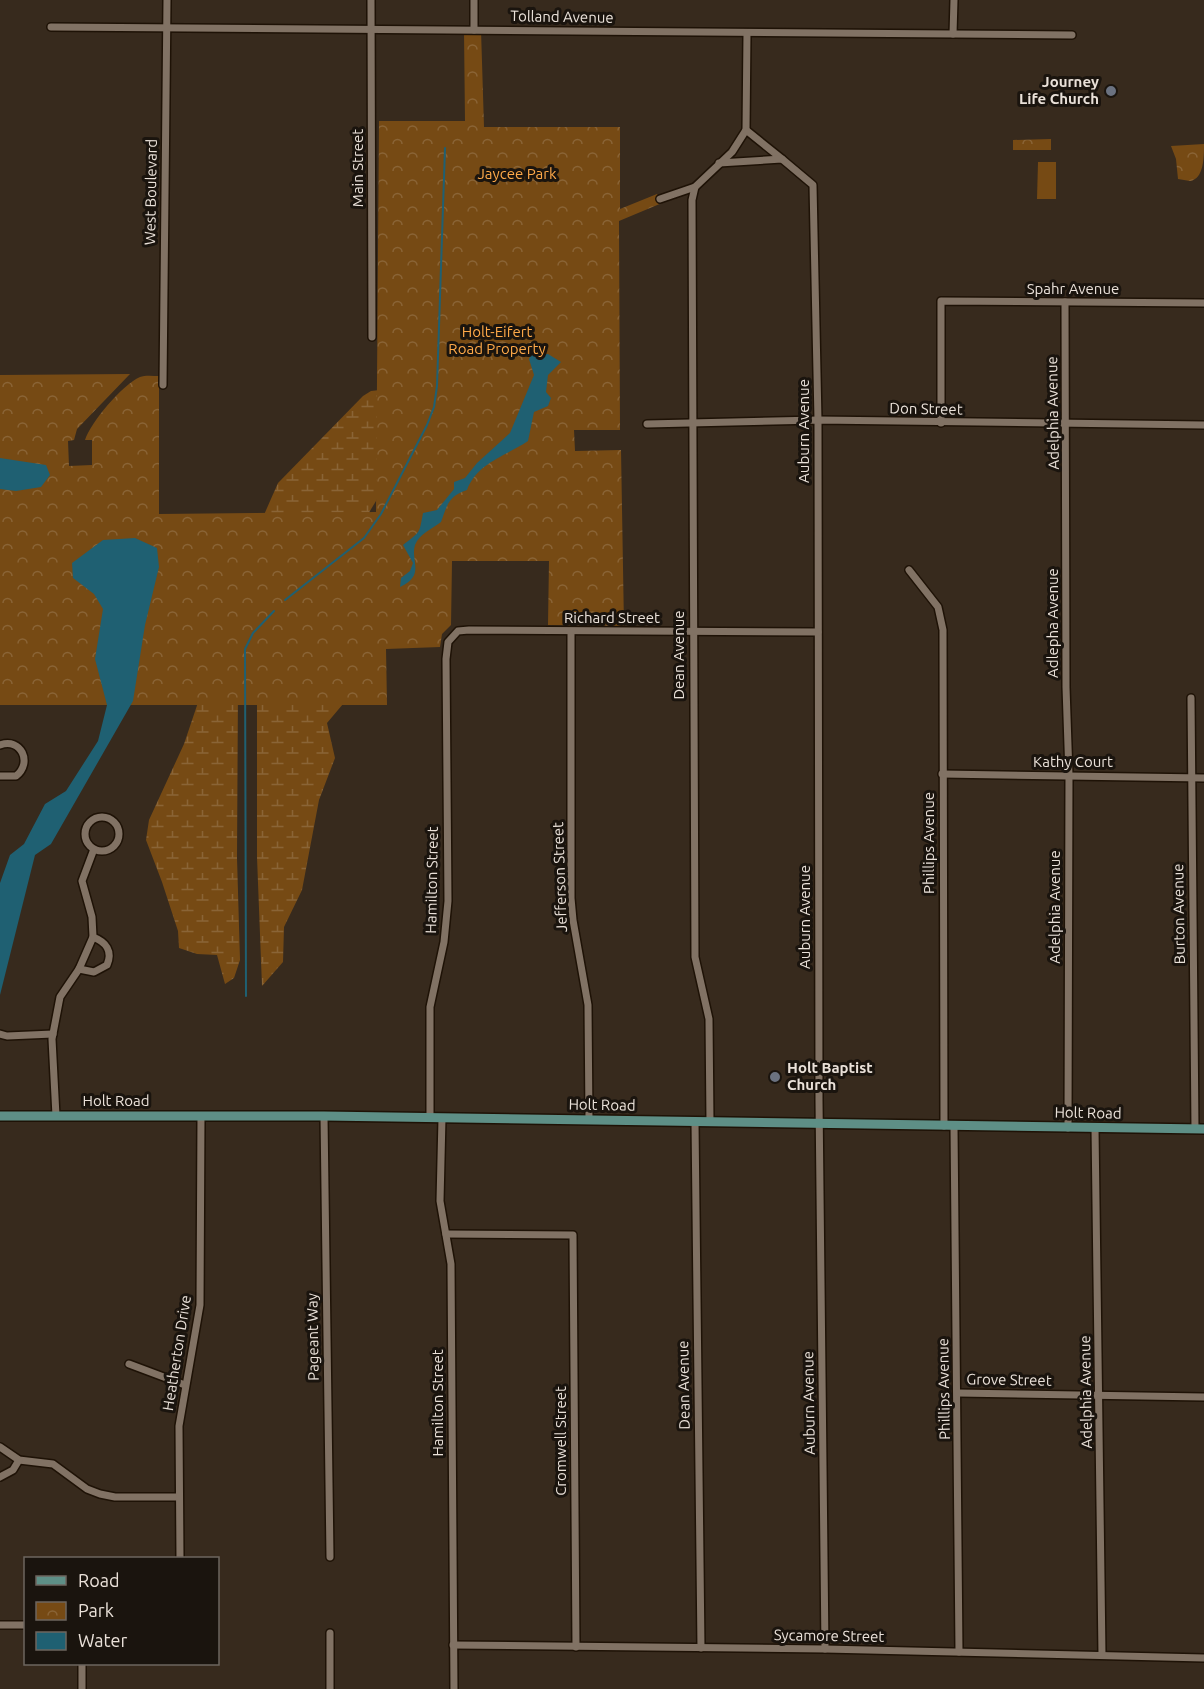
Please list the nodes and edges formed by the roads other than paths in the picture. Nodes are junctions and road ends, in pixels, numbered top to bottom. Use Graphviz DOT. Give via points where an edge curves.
graph roads {
  1 [pos="167,0"];
  2 [pos="371,0"];
  3 [pos="474,0"];
  4 [pos="954,0"];
  5 [pos="51,27"];
  6 [pos="167,27"];
  7 [pos="371,29"];
  8 [pos="474,30"];
  9 [pos="747,33"];
  10 [pos="953,34"];
  11 [pos="1072,35"];
  12 [pos="746,130"];
  13 [pos="782,159"];
  14 [pos="718,163"];
  15 [pos="695,187"];
  16 [pos="660,199"];
  17 [pos="1065,302"];
  18 [pos="1204,303"];
  19 [pos="372,337"];
  20 [pos="163,385"];
  21 [pos="818,420"];
  22 [pos="692,423"];
  23 [pos="941,423"];
  24 [pos="648,424"];
  25 [pos="1068,424"];
  26 [pos="1204,425"];
  27 [pos="1067,559"];
  28 [pos="909,570"];
  29 [pos="572,632"];
  30 [pos="692,632"];
  31 [pos="818,632"];
  32 [pos="448,642"];
  33 [pos="1066,687"];
  34 [pos="1191,698"];
  35 [pos="0,745"];
  36 [pos="942,774"];
  37 [pos="1069,775"];
  38 [pos="0,776"];
  39 [pos="1191,777"];
  40 [pos="1204,778"];
  41 [pos="94,849"];
  42 [pos="93,937"];
  43 [pos="79,969"];
  44 [pos="0,1034"];
  45 [pos="53,1034"];
  46 [pos="0,1116"];
  47 [pos="56,1116"];
  48 [pos="201,1116"];
  49 [pos="324,1116"];
  50 [pos="430,1118"];
  51 [pos="442,1118"];
  52 [pos="589,1120"];
  53 [pos="695,1122"];
  54 [pos="710,1122"];
  55 [pos="819,1124"];
  56 [pos="949,1126"];
  57 [pos="1068,1128"];
  58 [pos="1095,1128"];
  59 [pos="1199,1129"];
  60 [pos="446,1234"];
  61 [pos="129,1364"];
  62 [pos="185,1385"];
  63 [pos="958,1393"];
  64 [pos="1100,1394"];
  65 [pos="1204,1397"];
  66 [pos="0,1447"];
  67 [pos="19,1460"];
  68 [pos="0,1477"];
  69 [pos="178,1497"];
  70 [pos="180,1557"];
  71 [pos="330,1557"];
  72 [pos="0,1625"];
  73 [pos="24,1625"];
  74 [pos="330,1633"];
  75 [pos="453,1645"];
  76 [pos="576,1647"];
  77 [pos="701,1648"];
  78 [pos="825,1649"];
  79 [pos="959,1652"];
  80 [pos="1102,1655"];
  81 [pos="1204,1658"];
  82 [pos="82,1665"];
  83 [pos="81,1689"];
  84 [pos="330,1689"];
  85 [pos="454,1689"];
  1 -- 6 [label="street, West Boulevard"];
  2 -- 7 [label="street, Main Street"];
  3 -- 8 [label="street"];
  4 -- 10 [label="street"];
  5 -- 6 [label="street, Tolland Avenue"];
  6 -- 7 [label="street, Tolland Avenue"];
  6 -- 20 [label="street, West Boulevard"];
  7 -- 8 [label="street, Tolland Avenue"];
  7 -- 19 [label="street, Main Street"];
  8 -- 9 [label="street, Tolland Avenue"];
  9 -- 10 [label="street, Tolland Avenue"];
  9 -- 12 [label="street"];
  10 -- 11 [label="street, Tolland Avenue"];
  12 -- 13 [label="street"];
  12 -- 14 [label="street" via="732,152"];
  13 -- 14 [label="street"];
  13 -- 21 [label="street, Auburn Avenue" via="813,185"];
  14 -- 15 [label="street"];
  15 -- 16 [label="street"];
  15 -- 22 [label="street, Dean Avenue"];
  17 -- 18 [label="street, Spahr Avenue"];
  17 -- 23 [label="street, Spahr Avenue" via="941,301"];
  17 -- 25 [label="street, Adelphia Avenue"];
  21 -- 22 [label="street, Don Street"];
  21 -- 23 [label="street, Don Street"];
  21 -- 31 [label="street, Auburn Avenue"];
  22 -- 24 [label="street, Don Street"];
  22 -- 30 [label="street, Dean Avenue"];
  23 -- 25 [label="street, Don Street"];
  25 -- 26 [label="street, Don Street"];
  25 -- 27 [label="street, Adelphia Avenue"];
  27 -- 33 [label="street, Adlepha Avenue"];
  28 -- 36 [label="street, Phillips Avenue" via="938,607 941,618"];
  29 -- 30 [label="street, Richard Street"];
  29 -- 32 [label="street, Richard Street" via="469,630 458,631"];
  29 -- 52 [label="street, Jefferson Street" via="572,898 588,1005"];
  30 -- 31 [label="street, Richard Street"];
  30 -- 54 [label="street, Dean Avenue" via="695,957 709,1019"];
  31 -- 55 [label="street, Auburn Avenue"];
  32 -- 50 [label="street, Hamilton Street" via="448,901 430,1007"];
  33 -- 37 [label="street, Adelphia Avenue"];
  34 -- 39 [label="street, Burton Avenue"];
  35 -- 38 [label="street" via="16,745 25,762 16,776"];
  36 -- 37 [label="street, Kathy Court"];
  36 -- 56 [label="street, Phillips Avenue"];
  37 -- 39 [label="street, Kathy Court"];
  37 -- 57 [label="street, Adelphia Avenue"];
  39 -- 40 [label="street, Kathy Court"];
  39 -- 59 [label="street, Burton Avenue"];
  41 -- 41 [label="street" via="85,837 87,826 95,819 111,820 117,828 117,840 111,848"];
  41 -- 42 [label="street" via="82,881"];
  42 -- 43 [label="street"];
  42 -- 43 [label="street" via="106,944 107,965 94,972"];
  43 -- 45 [label="street" via="60,997"];
  44 -- 45 [label="street"];
  45 -- 47 [label="street"];
  46 -- 47 [label="main road, Holt Road"];
  47 -- 48 [label="main road, Holt Road"];
  48 -- 49 [label="main road, Holt Road"];
  48 -- 62 [label="street, Heatherton Drive" via="200,1305"];
  49 -- 50 [label="main road, Holt Road"];
  49 -- 71 [label="street, Pageant Way"];
  50 -- 51 [label="main road, Holt Road"];
  51 -- 52 [label="main road, Holt Road"];
  51 -- 60 [label="street, Hamilton Street" via="440,1201"];
  52 -- 53 [label="main road, Holt Road"];
  53 -- 54 [label="main road, Holt Road"];
  53 -- 77 [label="street, Dean Avenue"];
  54 -- 55 [label="main road, Holt Road"];
  55 -- 56 [label="main road, Holt Road"];
  55 -- 78 [label="street, Auburn Avenue"];
  56 -- 57 [label="main road, Holt Road"];
  56 -- 63 [label="street, Phillips Avenue"];
  57 -- 58 [label="main road, Holt Road"];
  58 -- 59 [label="main road, Holt Road"];
  58 -- 64 [label="street, Adelphia Avenue"];
  60 -- 75 [label="street, Hamilton Street" via="451,1264"];
  60 -- 76 [label="street, Cromwell Street" via="573,1235"];
  61 -- 62 [label="street"];
  62 -- 69 [label="street, Heatherton Drive" via="179,1426"];
  63 -- 64 [label="street, Grove Street"];
  63 -- 79 [label="street, Phillips Avenue"];
  64 -- 65 [label="street, Grove Street"];
  64 -- 80 [label="street, Adelphia Avenue"];
  66 -- 67 [label="street"];
  67 -- 68 [label="street"];
  67 -- 69 [label="street" via="53,1464 100,1494"];
  69 -- 70 [label="street, Heatherton Drive"];
  72 -- 73 [label="street"];
  74 -- 84 [label="street"];
  75 -- 76 [label="street, Sycamore Street"];
  75 -- 85 [label="street, Hamilton Street"];
  76 -- 77 [label="street, Sycamore Street"];
  77 -- 78 [label="street, Sycamore Street"];
  78 -- 79 [label="street, Sycamore Street"];
  79 -- 80 [label="street, Sycamore Street"];
  80 -- 81 [label="street, Sycamore Street"];
  82 -- 83 [label="street"];
}
